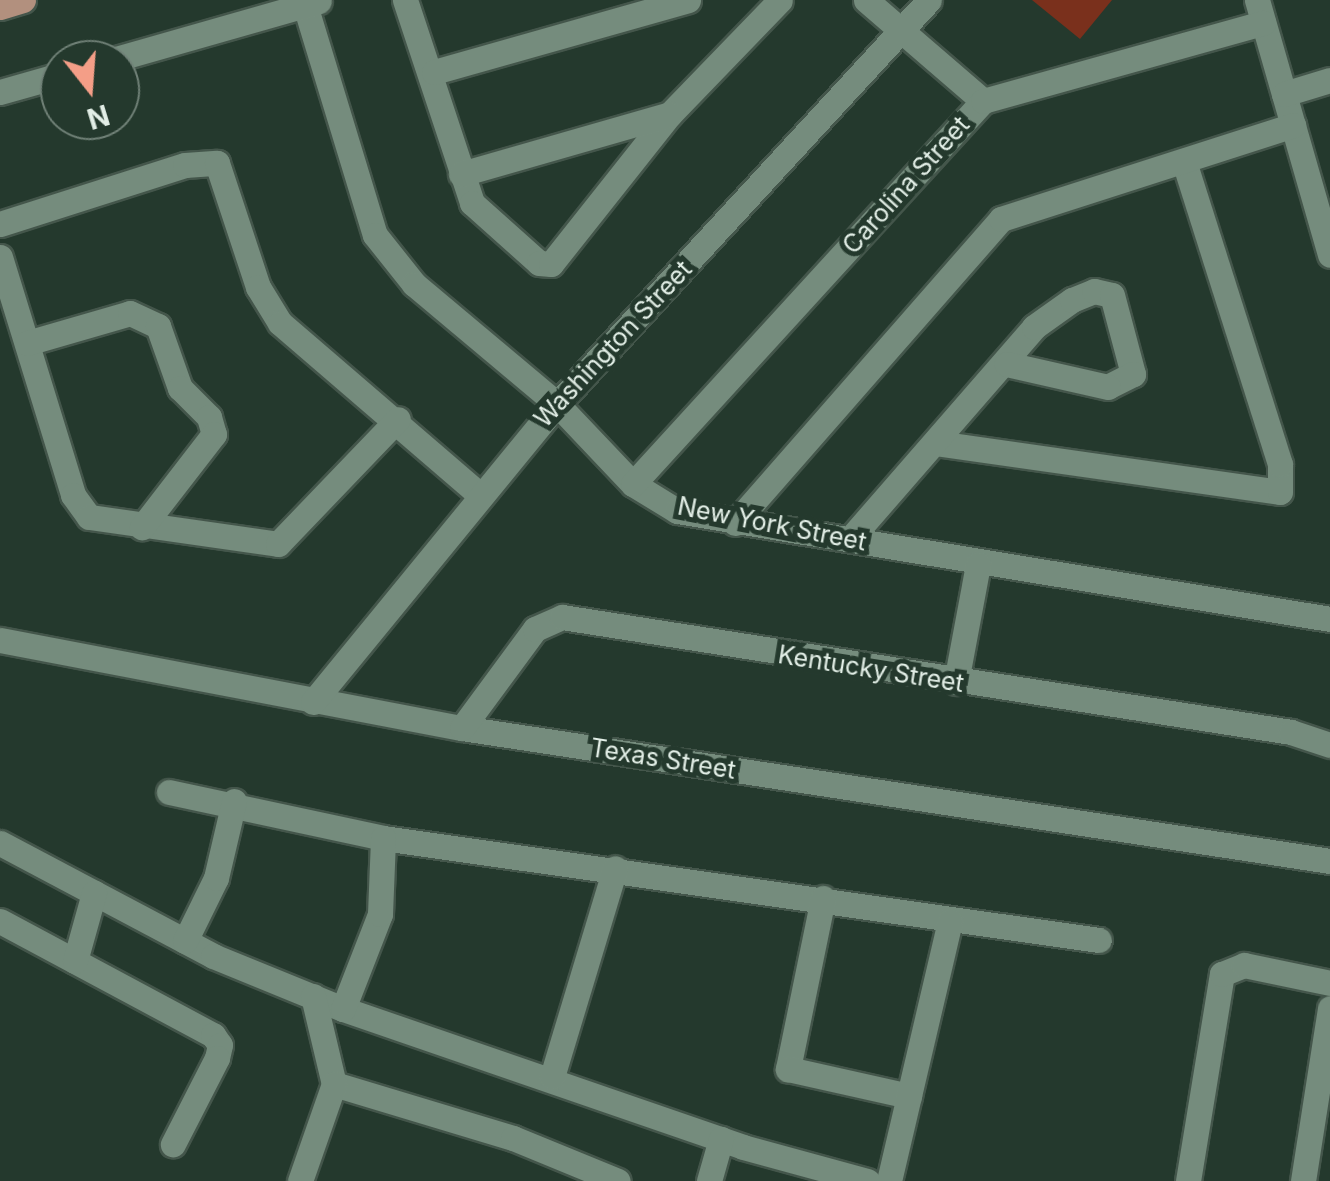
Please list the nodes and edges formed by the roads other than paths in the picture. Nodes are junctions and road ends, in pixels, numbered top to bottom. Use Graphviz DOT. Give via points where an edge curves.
graph roads {
  1 [pos="23,0"];
  2 [pos="406,0"];
  3 [pos="688,0"];
  4 [pos="780,0"];
  5 [pos="866,0"];
  6 [pos="928,0"];
  7 [pos="313,3"];
  8 [pos="0,7"];
  9 [pos="1260,12"];
  10 [pos="905,28"];
  11 [pos="140,52"];
  12 [pos="434,72"];
  13 [pos="1330,80"];
  14 [pos="40,81"];
  15 [pos="0,92"];
  16 [pos="1284,94"];
  17 [pos="983,101"];
  18 [pos="670,114"];
  19 [pos="1293,125"];
  20 [pos="1184,161"];
  21 [pos="461,174"];
  22 [pos="0,224"];
  23 [pos="1330,255"];
  24 [pos="0,257"];
  25 [pos="27,343"];
  26 [pos="1007,364"];
  27 [pos="557,404"];
  28 [pos="398,419"];
  29 [pos="936,443"];
  30 [pos="634,484"];
  31 [pos="479,494"];
  32 [pos="735,522"];
  33 [pos="142,527"];
  34 [pos="850,539"];
  35 [pos="978,564"];
  36 [pos="1330,619"];
  37 [pos="0,640"];
  38 [pos="956,682"];
  39 [pos="314,702"];
  40 [pos="462,728"];
  41 [pos="1330,746"];
  42 [pos="169,792"];
  43 [pos="234,801"];
  44 [pos="383,838"];
  45 [pos="0,843"];
  46 [pos="1330,861"];
  47 [pos="615,868"];
  48 [pos="94,892"];
  49 [pos="823,898"];
  50 [pos="0,921"];
  51 [pos="950,921"];
  52 [pos="1099,940"];
  53 [pos="185,942"];
  54 [pos="74,961"];
  55 [pos="1330,983"];
  56 [pos="313,996"];
  57 [pos="342,1008"];
  58 [pos="1330,1008"];
  59 [pos="552,1076"];
  60 [pos="334,1084"];
  61 [pos="910,1096"];
  62 [pos="721,1139"];
  63 [pos="173,1144"];
  64 [pos="548,1170"];
  65 [pos="300,1181"];
  66 [pos="618,1181"];
  67 [pos="709,1181"];
  68 [pos="867,1181"];
  69 [pos="889,1181"];
  70 [pos="1188,1181"];
  71 [pos="1303,1181"];
  1 -- 8 [label="main road"];
  2 -- 12 [label="street"];
  3 -- 12 [label="street"];
  4 -- 18 [label="street"];
  5 -- 10 [label="street"];
  6 -- 10 [label="street, Washington Street"];
  7 -- 11 [label="street"];
  7 -- 27 [label="street, New York Street" via="376,236 414,284"];
  9 -- 16 [label="street"];
  9 -- 17 [label="street, Carolina Street"];
  10 -- 17 [label="street"];
  10 -- 27 [label="street, Washington Street"];
  12 -- 21 [label="street"];
  13 -- 16 [label="street"];
  14 -- 15 [label="street"];
  16 -- 19 [label="street"];
  17 -- 30 [label="street, Carolina Street"];
  18 -- 21 [label="street"];
  18 -- 21 [label="street" via="551,264 539,263 472,202"];
  19 -- 20 [label="street"];
  19 -- 23 [label="street"];
  20 -- 29 [label="street" via="1280,464 1280,492"];
  20 -- 32 [label="street" via="1002,219"];
  22 -- 28 [label="street" via="185,165 217,163 258,286 280,323"];
  24 -- 25 [label="street"];
  25 -- 33 [label="street" via="76,506 88,518"];
  25 -- 33 [label="street" via="130,313 158,326 180,388 209,417 214,434"];
  26 -- 26 [label="street" via="1034,326 1094,292 1112,295 1132,374 1108,387"];
  26 -- 29 [label="street"];
  27 -- 30 [label="street, New York Street"];
  27 -- 31 [label="street, Washington Street"];
  28 -- 31 [label="street"];
  28 -- 33 [label="street" via="278,544"];
  29 -- 34 [label="street"];
  30 -- 32 [label="street, New York Street" via="677,511"];
  31 -- 39 [label="street, Washington Street"];
  32 -- 34 [label="street, New York Street"];
  34 -- 35 [label="street, New York Street"];
  35 -- 36 [label="street, New York Street"];
  35 -- 38 [label="street"];
  37 -- 39 [label="street, Texas Street"];
  38 -- 40 [label="street, Kentucky Street" via="562,617 535,629"];
  38 -- 41 [label="street, Kentucky Street" via="1291,732"];
  39 -- 40 [label="street, Texas Street"];
  40 -- 46 [label="street, Texas Street"];
  42 -- 43 [label="street"];
  43 -- 44 [label="street"];
  43 -- 53 [label="street" via="216,878"];
  44 -- 47 [label="street"];
  44 -- 57 [label="street" via="380,914"];
  45 -- 48 [label="street"];
  47 -- 49 [label="street"];
  47 -- 59 [label="street"];
  48 -- 53 [label="street"];
  48 -- 54 [label="street"];
  49 -- 51 [label="street"];
  49 -- 61 [label="street" via="788,1069"];
  50 -- 54 [label="street"];
  51 -- 52 [label="street"];
  51 -- 61 [label="street"];
  53 -- 56 [label="street"];
  54 -- 63 [label="street" via="213,1034 220,1045"];
  55 -- 70 [label="street" via="1244,965 1222,974"];
  56 -- 57 [label="street"];
  56 -- 60 [label="street"];
  57 -- 59 [label="street"];
  58 -- 71 [label="street"];
  59 -- 62 [label="street"];
  60 -- 64 [label="street" via="513,1138"];
  60 -- 65 [label="street"];
  61 -- 69 [label="street"];
  62 -- 67 [label="street"];
  62 -- 68 [label="street"];
  64 -- 66 [label="street"];
}
